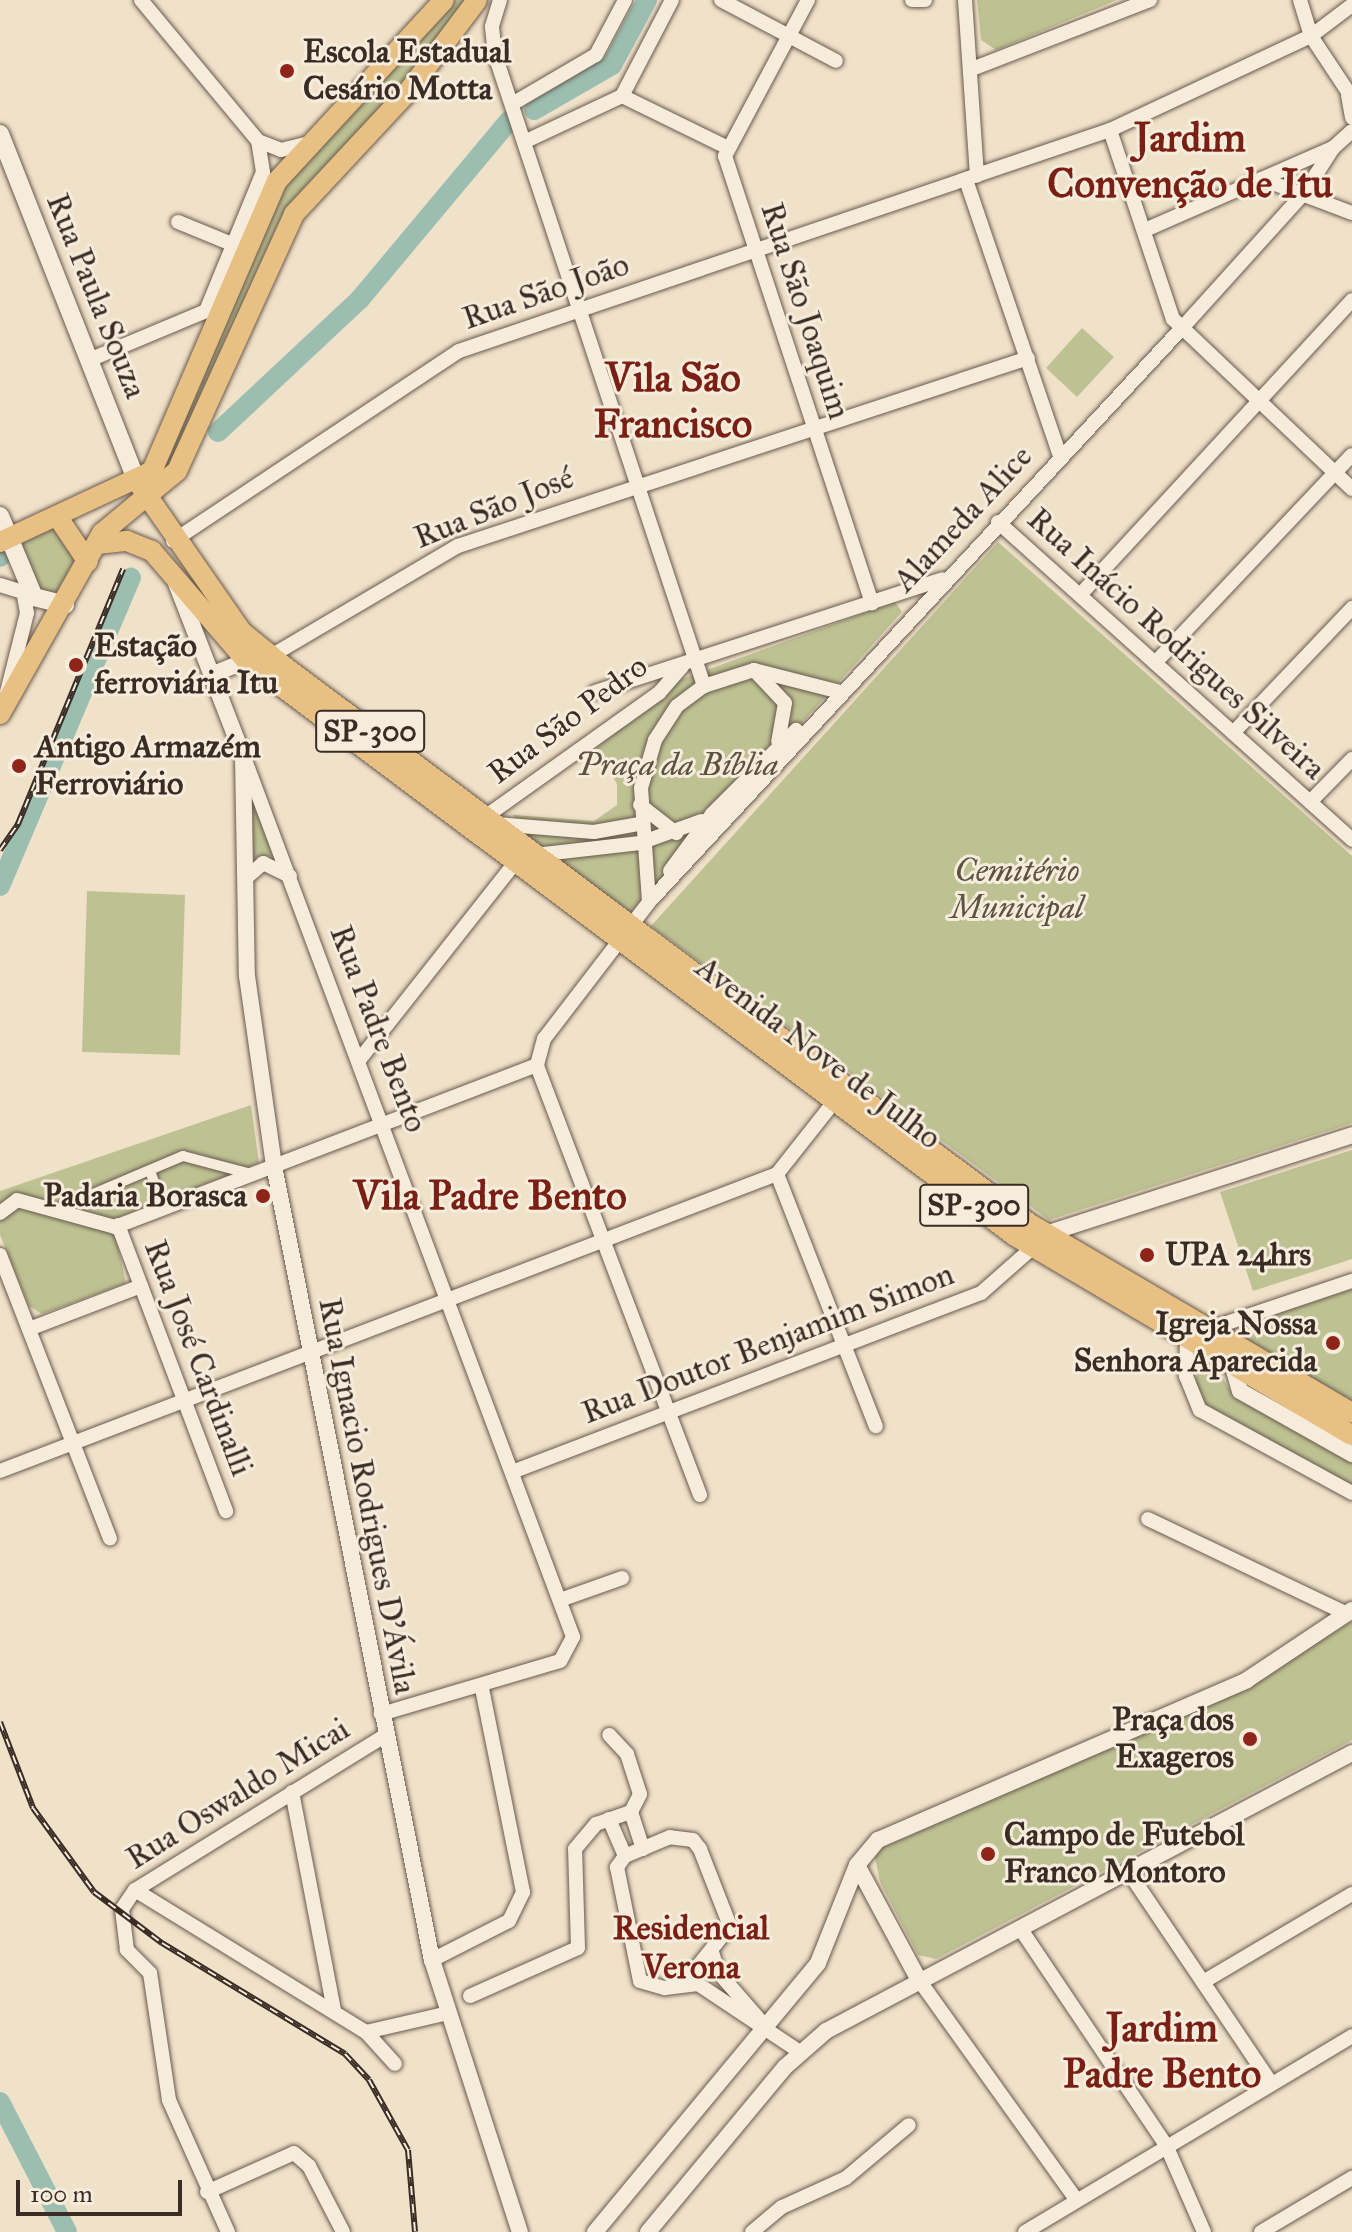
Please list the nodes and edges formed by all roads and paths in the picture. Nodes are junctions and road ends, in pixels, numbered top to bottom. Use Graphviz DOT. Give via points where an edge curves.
graph roads {
  1 [pos="141,0"];
  2 [pos="444,0"];
  3 [pos="477,0"];
  4 [pos="500,0"];
  5 [pos="625,0"];
  6 [pos="672,0"];
  7 [pos="721,0"];
  8 [pos="808,0"];
  9 [pos="912,0"];
  10 [pos="925,0"];
  11 [pos="965,0"];
  12 [pos="1150,0"];
  13 [pos="1300,0"];
  14 [pos="1352,5"];
  15 [pos="789,35"];
  16 [pos="1311,36"];
  17 [pos="836,61"];
  18 [pos="972,69"];
  19 [pos="622,96"];
  20 [pos="1350,96"];
  21 [pos="512,104"];
  22 [pos="1352,118"];
  23 [pos="1110,130"];
  24 [pos="1352,131"];
  25 [pos="0,134"];
  26 [pos="258,141"];
  27 [pos="524,142"];
  28 [pos="305,144"];
  29 [pos="726,147"];
  30 [pos="1333,148"];
  31 [pos="4,155"];
  32 [pos="1268,176"];
  33 [pos="972,178"];
  34 [pos="1304,193"];
  35 [pos="1352,213"];
  36 [pos="178,222"];
  37 [pos="1145,230"];
  38 [pos="234,245"];
  39 [pos="756,250"];
  40 [pos="1352,300"];
  41 [pos="578,309"];
  42 [pos="1182,328"];
  43 [pos="1028,358"];
  44 [pos="89,360"];
  45 [pos="1261,401"];
  46 [pos="814,426"];
  47 [pos="1352,455"];
  48 [pos="1060,456"];
  49 [pos="1335,473"];
  50 [pos="636,483"];
  51 [pos="1352,489"];
  52 [pos="142,490"];
  53 [pos="0,516"];
  54 [pos="57,516"];
  55 [pos="998,522"];
  56 [pos="4,540"];
  57 [pos="173,541"];
  58 [pos="93,553"];
  59 [pos="172,570"];
  60 [pos="946,578"];
  61 [pos="0,585"];
  62 [pos="29,594"];
  63 [pos="1080,595"];
  64 [pos="872,603"];
  65 [pos="65,605"];
  66 [pos="1352,608"];
  67 [pos="271,656"];
  68 [pos="245,659"];
  69 [pos="689,663"];
  70 [pos="1155,663"];
  71 [pos="754,670"];
  72 [pos="211,675"];
  73 [pos="704,686"];
  74 [pos="595,692"];
  75 [pos="840,692"];
  76 [pos="2,711"];
  77 [pos="811,723"];
  78 [pos="1233,733"];
  79 [pos="776,745"];
  80 [pos="243,756"];
  81 [pos="1352,759"];
  82 [pos="1310,802"];
  83 [pos="640,805"];
  84 [pos="712,814"];
  85 [pos="639,824"];
  86 [pos="485,825"];
  87 [pos="568,831"];
  88 [pos="676,833"];
  89 [pos="1352,840"];
  90 [pos="640,843"];
  91 [pos="564,852"];
  92 [pos="535,855"];
  93 [pos="514,864"];
  94 [pos="290,876"];
  95 [pos="246,878"];
  96 [pos="660,890"];
  97 [pos="649,902"];
  98 [pos="624,934"];
  99 [pos="360,1059"];
  100 [pos="537,1065"];
  101 [pos="833,1103"];
  102 [pos="386,1127"];
  103 [pos="1352,1135"];
  104 [pos="274,1166"];
  105 [pos="150,1171"];
  106 [pos="251,1174"];
  107 [pos="777,1174"];
  108 [pos="164,1209"];
  109 [pos="55,1210"];
  110 [pos="0,1213"];
  111 [pos="118,1225"];
  112 [pos="604,1238"];
  113 [pos="1039,1241"];
  114 [pos="2,1265"];
  115 [pos="1352,1281"];
  116 [pos="141,1286"];
  117 [pos="444,1298"];
  118 [pos="29,1329"];
  119 [pos="1206,1330"];
  120 [pos="1187,1341"];
  121 [pos="844,1345"];
  122 [pos="309,1348"];
  123 [pos="1233,1367"];
  124 [pos="184,1398"];
  125 [pos="669,1412"];
  126 [pos="1352,1413"];
  127 [pos="876,1426"];
  128 [pos="1352,1435"];
  129 [pos="73,1442"];
  130 [pos="1352,1454"];
  131 [pos="0,1471"];
  132 [pos="512,1472"];
  133 [pos="1352,1493"];
  134 [pos="700,1495"];
  135 [pos="226,1511"];
  136 [pos="1148,1519"];
  137 [pos="110,1538"];
  138 [pos="622,1578"];
  139 [pos="560,1600"];
  140 [pos="1350,1612"];
  141 [pos="482,1689"];
  142 [pos="381,1714"];
  143 [pos="386,1735"];
  144 [pos="609,1735"];
  145 [pos="1352,1753"];
  146 [pos="292,1792"];
  147 [pos="631,1812"];
  148 [pos="609,1819"];
  149 [pos="643,1849"];
  150 [pos="625,1856"];
  151 [pos="857,1865"];
  152 [pos="1128,1871"];
  153 [pos="135,1890"];
  154 [pos="1352,1894"];
  155 [pos="1020,1928"];
  156 [pos="712,1952"];
  157 [pos="432,1960"];
  158 [pos="919,1980"];
  159 [pos="686,1981"];
  160 [pos="1203,1982"];
  161 [pos="470,1996"];
  162 [pos="334,2011"];
  163 [pos="444,2014"];
  164 [pos="766,2027"];
  165 [pos="366,2032"];
  166 [pos="1352,2036"];
  167 [pos="800,2052"];
  168 [pos="395,2064"];
  169 [pos="1271,2083"];
  170 [pos="909,2125"];
  171 [pos="1166,2145"];
  172 [pos="1352,2178"];
  173 [pos="207,2192"];
  174 [pos="1075,2198"];
  175 [pos="228,2232"];
  176 [pos="343,2232"];
  177 [pos="520,2232"];
  178 [pos="595,2232"];
  179 [pos="648,2232"];
  180 [pos="752,2232"];
  181 [pos="1025,2232"];
  182 [pos="1204,2232"];
  183 [pos="1261,2232"];
  1 -- 26 [label="street"];
  2 -- 28 [label="main road"];
  3 -- 52 [label="main road" via="407,93 294,214 177,471"];
  4 -- 21 [label="street" via="491,37"];
  5 -- 21 [label="street" via="596,55"];
  6 -- 19 [label="street"];
  7 -- 15 [label="street"];
  8 -- 15 [label="street"];
  9 -- 10 [label="street"];
  11 -- 18 [label="street"];
  12 -- 18 [label="street"];
  13 -- 16 [label="street"];
  14 -- 16 [label="street, Rua São João"];
  15 -- 17 [label="street"];
  15 -- 29 [label="street"];
  16 -- 20 [label="street"];
  16 -- 23 [label="street, Rua São João"];
  18 -- 33 [label="street"];
  19 -- 27 [label="street"];
  19 -- 29 [label="street"];
  20 -- 22 [label="street"];
  21 -- 27 [label="street"];
  23 -- 33 [label="street, Rua São João"];
  23 -- 37 [label="street"];
  24 -- 30 [label="street"];
  25 -- 31 [label="main road, Rua Paula Souza"];
  26 -- 28 [label="street" via="281,150"];
  26 -- 38 [label="street" via="263,172"];
  27 -- 41 [label="street"];
  28 -- 52 [label="main road" via="270,193 158,465"];
  29 -- 39 [label="street, Rua São Joaquim"];
  30 -- 32 [label="street"];
  30 -- 34 [label="street, Alameda Alice"];
  31 -- 44 [label="main road, Rua Paula Souza"];
  32 -- 34 [label="street"];
  32 -- 37 [label="street"];
  33 -- 39 [label="street, Rua São João"];
  33 -- 43 [label="street"];
  34 -- 35 [label="street"];
  34 -- 42 [label="street, Alameda Alice"];
  36 -- 38 [label="street"];
  37 -- 42 [label="street"];
  38 -- 44 [label="street" via="202,316"];
  39 -- 41 [label="street, Rua São João"];
  39 -- 46 [label="street, Rua São Joaquim"];
  40 -- 45 [label="street"];
  41 -- 50 [label="street"];
  41 -- 57 [label="street, Rua São João" via="459,351"];
  42 -- 45 [label="street"];
  42 -- 48 [label="street, Alameda Alice"];
  43 -- 46 [label="street, Rua São José"];
  43 -- 48 [label="street"];
  44 -- 52 [label="main road, Rua Paula Souza"];
  45 -- 49 [label="street"];
  45 -- 63 [label="street"];
  46 -- 50 [label="street, Rua São José"];
  46 -- 64 [label="street, Rua São Joaquim"];
  47 -- 49 [label="street"];
  48 -- 55 [label="street, Alameda Alice"];
  49 -- 51 [label="street"];
  49 -- 70 [label="street"];
  50 -- 67 [label="street, Rua São José" via="446,551"];
  50 -- 69 [label="street"];
  52 -- 54 [label="main road"];
  52 -- 57 [label="main road, SP-300"];
  52 -- 58 [label="main road" via="107,526"];
  53 -- 56 [label="main road"];
  54 -- 56 [label="main road"];
  54 -- 58 [label="main road"];
  55 -- 60 [label="street, Alameda Alice"];
  55 -- 63 [label="street, Rua Inácio Rodrigues Silveira"];
  56 -- 62 [label="main road"];
  57 -- 67 [label="main road, SP-300" via="242,632"];
  58 -- 59 [label="main road, SP-300" via="136,543"];
  58 -- 65 [label="main road"];
  59 -- 68 [label="main road, SP-300"];
  59 -- 72 [label="street, Rua Padre Bento"];
  60 -- 64 [label="street, Rua São Pedro"];
  60 -- 75 [label="street, Alameda Alice"];
  61 -- 62 [label="street"];
  62 -- 65 [label="main road"];
  62 -- 76 [label="street"];
  63 -- 70 [label="street, Rua Inácio Rodrigues Silveira"];
  64 -- 69 [label="street, Rua São Pedro"];
  65 -- 76 [label="main road"];
  66 -- 78 [label="street"];
  67 -- 68 [label="street"];
  67 -- 86 [label="main road, SP-300"];
  68 -- 72 [label="street"];
  68 -- 86 [label="main road, SP-300"];
  69 -- 73 [label="street"];
  69 -- 74 [label="street, Rua São Pedro"];
  69 -- 86 [label="street, Rua São Pedro" via="659,693"];
  70 -- 78 [label="street, Rua Inácio Rodrigues Silveira"];
  71 -- 73 [label="street"];
  71 -- 75 [label="street"];
  71 -- 79 [label="street" via="785,703 786,724"];
  72 -- 80 [label="street, Rua Padre Bento"];
  73 -- 83 [label="street" via="677,706 655,740"];
  75 -- 77 [label="street, Alameda Alice"];
  77 -- 79 [label="street"];
  77 -- 96 [label="street, Alameda Alice"];
  78 -- 82 [label="street, Rua Inácio Rodrigues Silveira"];
  79 -- 84 [label="street"];
  80 -- 94 [label="street, Rua Padre Bento"];
  80 -- 95 [label="street, Rua Ignacio Rodrigues D'Ávila"];
  81 -- 82 [label="street"];
  82 -- 89 [label="street, Rua Inácio Rodrigues Silveira"];
  83 -- 85 [label="street"];
  83 -- 88 [label="street"];
  84 -- 88 [label="street"];
  84 -- 96 [label="street" via="682,848"];
  85 -- 87 [label="street"];
  85 -- 90 [label="street"];
  86 -- 87 [label="street"];
  86 -- 92 [label="main road" via="518,856"];
  86 -- 93 [label="main road, SP-300"];
  87 -- 91 [label="street"];
  88 -- 90 [label="street"];
  90 -- 91 [label="street"];
  90 -- 97 [label="street"];
  91 -- 92 [label="street"];
  92 -- 98 [label="main road, SP-300"];
  93 -- 98 [label="main road, SP-300"];
  93 -- 99 [label="street"];
  94 -- 95 [label="street" via="263,863"];
  94 -- 99 [label="street, Rua Padre Bento"];
  95 -- 104 [label="street, Rua Ignacio Rodrigues D'Ávila" via="247,976"];
  96 -- 97 [label="street, Alameda Alice"];
  97 -- 98 [label="street, Alameda Alice"];
  98 -- 100 [label="street, Alameda Alice" via="544,1039"];
  98 -- 101 [label="main road, Avenida Nove de Julho / SP-300"];
  98 -- 113 [label="main road, Avenida Nove de Julho / SP-300"];
  99 -- 102 [label="street, Rua Padre Bento"];
  100 -- 102 [label="street"];
  100 -- 112 [label="street"];
  101 -- 107 [label="street"];
  101 -- 113 [label="main road, Avenida Nove de Julho / SP-300" via="990,1217"];
  102 -- 104 [label="street"];
  102 -- 117 [label="street, Rua Padre Bento"];
  103 -- 113 [label="street"];
  104 -- 106 [label="street"];
  104 -- 122 [label="street, Rua Ignacio Rodrigues D'Ávila"];
  105 -- 106 [label="street" via="183,1156"];
  105 -- 108 [label="street"];
  105 -- 109 [label="street"];
  106 -- 108 [label="street"];
  107 -- 112 [label="street"];
  107 -- 121 [label="street"];
  108 -- 111 [label="street"];
  109 -- 110 [label="street" via="17,1200"];
  109 -- 111 [label="street"];
  111 -- 116 [label="street, Rua José Cardinalli"];
  112 -- 117 [label="street"];
  112 -- 125 [label="street"];
  113 -- 119 [label="main road, SP-300" via="1069,1249"];
  113 -- 120 [label="main road, Avenida Nove de Julho / SP-300"];
  113 -- 121 [label="street, Rua Doutor Benjamim Simon" via="981,1293"];
  114 -- 118 [label="street"];
  115 -- 119 [label="street"];
  116 -- 118 [label="street"];
  116 -- 124 [label="street, Rua José Cardinalli"];
  117 -- 122 [label="street"];
  117 -- 132 [label="street, Rua Padre Bento"];
  118 -- 129 [label="street"];
  119 -- 126 [label="main road, SP-300"];
  120 -- 123 [label="main road, Avenida Nove de Julho / SP-300"];
  120 -- 133 [label="street" via="1188,1387 1200,1410"];
  121 -- 125 [label="street, Rua Doutor Benjamim Simon"];
  121 -- 127 [label="street"];
  122 -- 124 [label="street"];
  122 -- 142 [label="street, Rua Ignacio Rodrigues D'Ávila"];
  123 -- 128 [label="main road, Avenida Nove de Julho / SP-300"];
  123 -- 130 [label="street" via="1240,1391"];
  124 -- 129 [label="street"];
  124 -- 135 [label="street, Rua José Cardinalli"];
  125 -- 132 [label="street, Rua Doutor Benjamim Simon"];
  125 -- 134 [label="street"];
  129 -- 131 [label="street"];
  129 -- 137 [label="street"];
  132 -- 139 [label="street, Rua Padre Bento"];
  136 -- 140 [label="street"];
  138 -- 139 [label="street"];
  139 -- 141 [label="street, Rua Padre Bento" via="571,1646 560,1661"];
  140 -- 151 [label="street" via="1247,1680 888,1834"];
  141 -- 142 [label="street"];
  141 -- 157 [label="street" via="523,1892 509,1921"];
  142 -- 143 [label="street, Rua Ignacio Rodrigues D'Ávila"];
  143 -- 146 [label="street, Rua Oswaldo Micai"];
  143 -- 157 [label="street, Rua Ignacio Rodrigues D'Ávila"];
  144 -- 147 [label="street" via="638,1780"];
  145 -- 152 [label="street"];
  146 -- 153 [label="street, Rua Oswaldo Micai"];
  146 -- 162 [label="street"];
  147 -- 148 [label="street"];
  147 -- 149 [label="street"];
  148 -- 150 [label="street"];
  148 -- 161 [label="street" via="586,1832 572,1861 583,1929 578,1948"];
  149 -- 150 [label="street"];
  149 -- 156 [label="street" via="680,1837 700,1849 730,1926"];
  150 -- 159 [label="street" via="615,1878 634,1972 657,1987"];
  151 -- 158 [label="street"];
  151 -- 164 [label="street" via="827,1949"];
  152 -- 155 [label="street"];
  152 -- 160 [label="street"];
  153 -- 162 [label="street"];
  153 -- 173 [label="street, Rua Oswaldo Micai" via="122,1909 122,1932 129,1952 150,1973 162,2075"];
  154 -- 160 [label="street"];
  155 -- 158 [label="street"];
  155 -- 171 [label="street"];
  156 -- 159 [label="street"];
  156 -- 164 [label="street" via="718,1972"];
  157 -- 163 [label="street, Rua Ignacio Rodrigues D'Ávila"];
  158 -- 167 [label="street"];
  158 -- 174 [label="street"];
  159 -- 164 [label="street"];
  160 -- 169 [label="street"];
  162 -- 165 [label="street"];
  163 -- 165 [label="street"];
  163 -- 177 [label="street, Rua Ignacio Rodrigues D'Ávila"];
  164 -- 167 [label="street"];
  164 -- 178 [label="street"];
  165 -- 168 [label="street"];
  166 -- 169 [label="street"];
  167 -- 179 [label="street"];
  169 -- 171 [label="street"];
  170 -- 180 [label="street" via="846,2178 782,2207"];
  171 -- 174 [label="street"];
  171 -- 182 [label="street"];
  172 -- 183 [label="street"];
  173 -- 175 [label="street, Rua Oswaldo Micai"];
  173 -- 176 [label="street" via="294,2153 309,2166"];
  174 -- 181 [label="street"];
}
